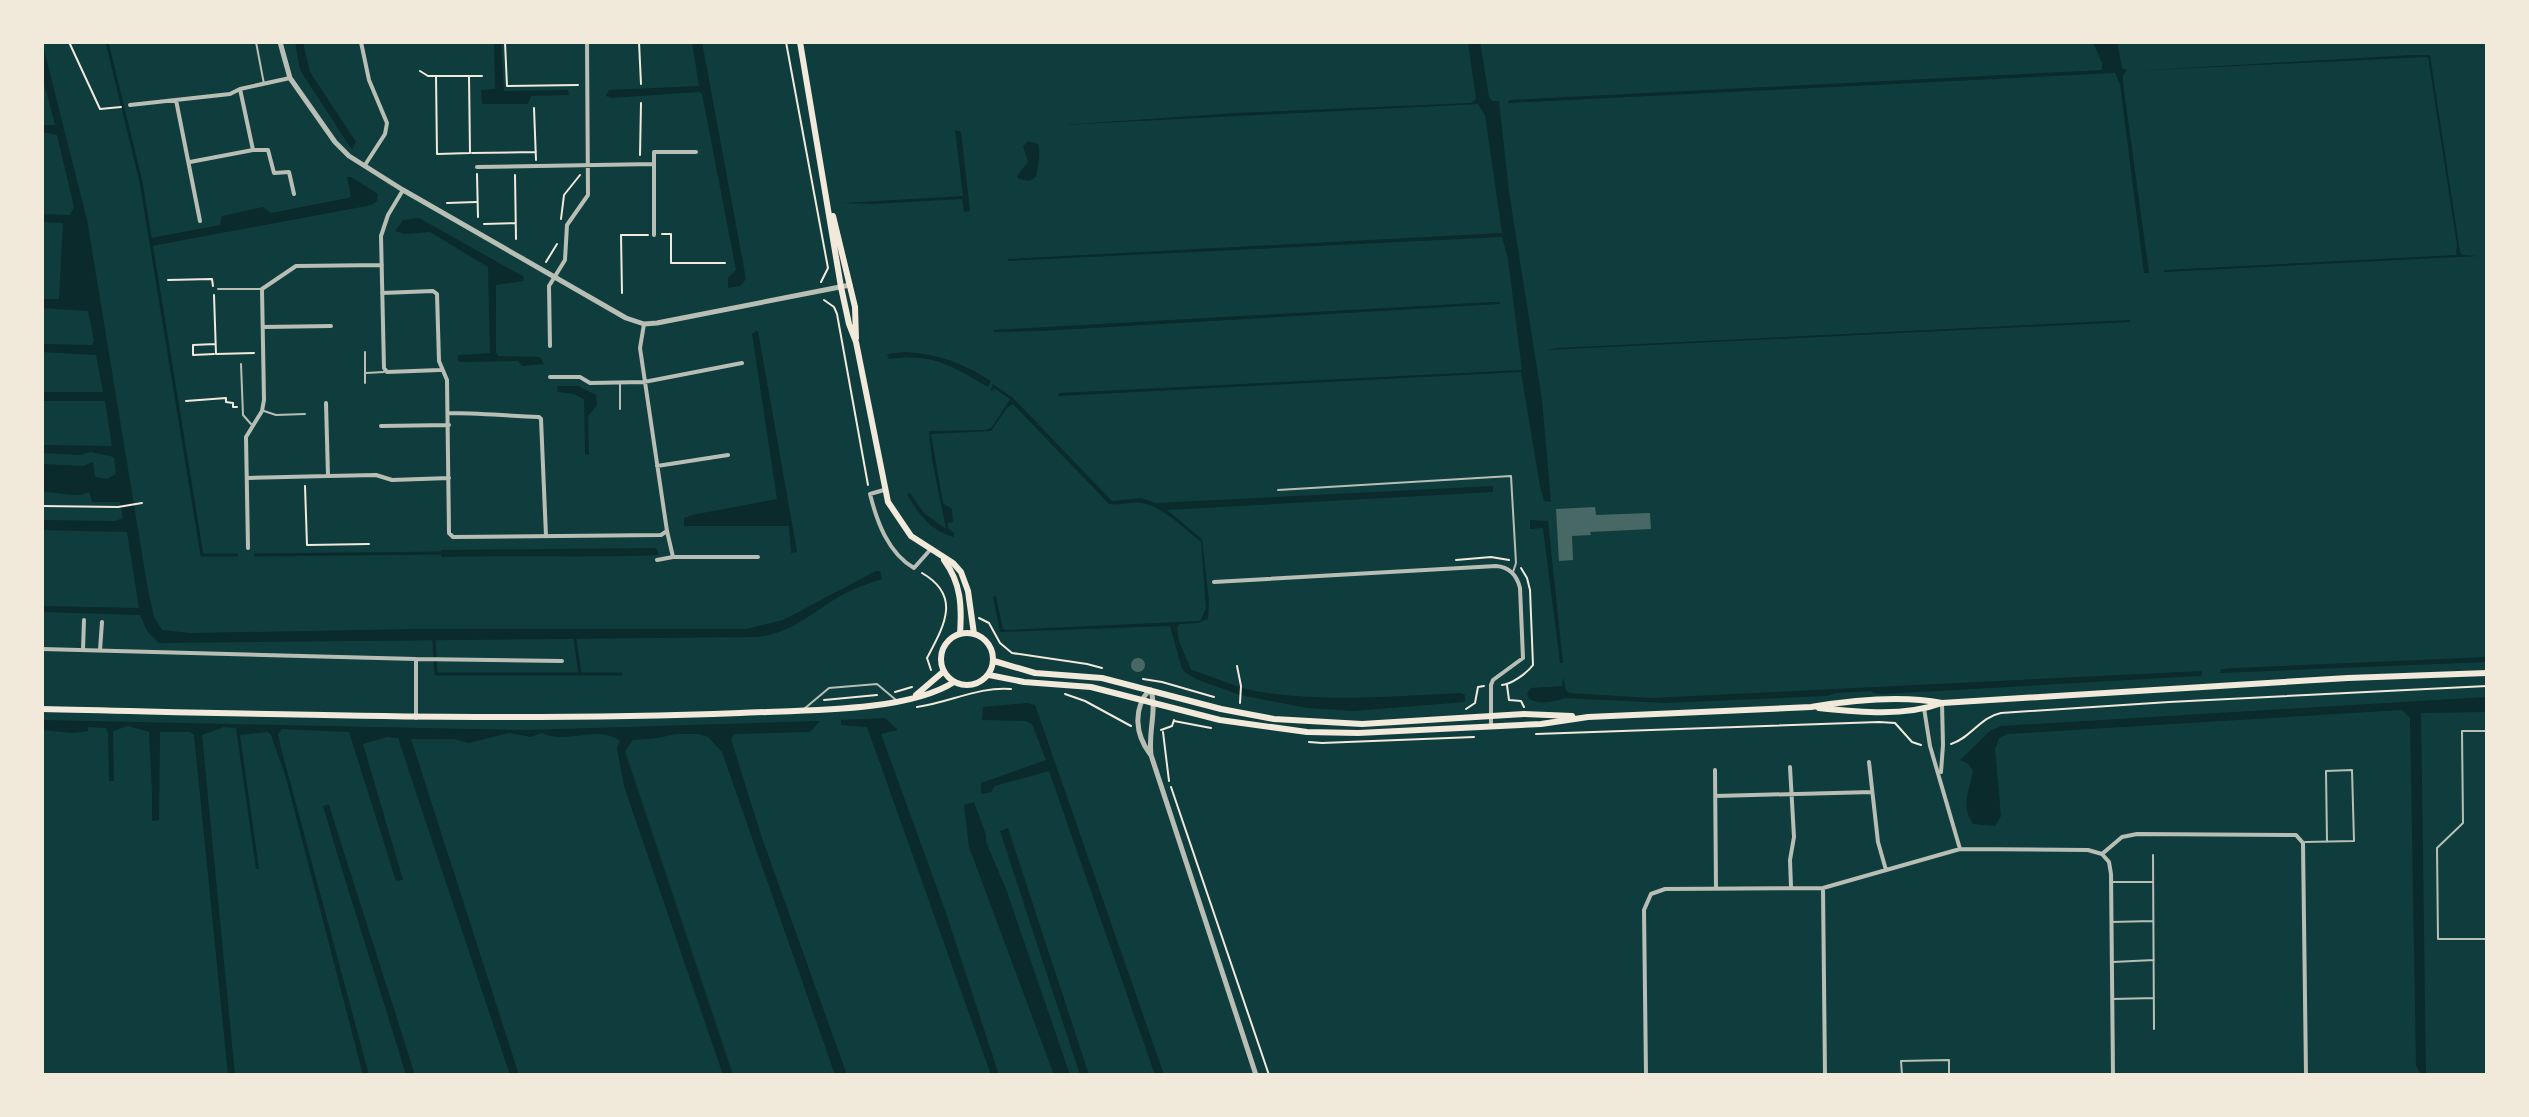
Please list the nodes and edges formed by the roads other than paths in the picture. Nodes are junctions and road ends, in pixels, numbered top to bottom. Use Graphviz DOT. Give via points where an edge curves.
graph roads {
  1 [pos="256,42"];
  2 [pos="280,42"];
  3 [pos="361,42"];
  4 [pos="587,42"];
  5 [pos="800,42"];
  6 [pos="290,78"];
  7 [pos="264,84"];
  8 [pos="240,89"];
  9 [pos="176,100"];
  10 [pos="130,105"];
  11 [pos="253,150"];
  12 [pos="696,152"];
  13 [pos="190,162"];
  14 [pos="588,164"];
  15 [pos="654,164"];
  16 [pos="365,166"];
  17 [pos="477,167"];
  18 [pos="403,190"];
  19 [pos="294,194"];
  20 [pos="828,201"];
  21 [pos="200,221"];
  22 [pos="654,235"];
  23 [pos="382,265"];
  24 [pos="555,276"];
  25 [pos="850,285"];
  26 [pos="841,287"];
  27 [pos="262,289"];
  28 [pos="216,290"];
  29 [pos="382,293"];
  30 [pos="644,324"];
  31 [pos="331,326"];
  32 [pos="263,327"];
  33 [pos="856,342"];
  34 [pos="550,346"];
  35 [pos="365,352"];
  36 [pos="742,363"];
  37 [pos="241,364"];
  38 [pos="440,370"];
  39 [pos="387,372"];
  40 [pos="365,373"];
  41 [pos="550,377"];
  42 [pos="620,382"];
  43 [pos="644,382"];
  44 [pos="365,383"];
  45 [pos="326,403"];
  46 [pos="620,409"];
  47 [pos="262,411"];
  48 [pos="449,413"];
  49 [pos="305,414"];
  50 [pos="252,425"];
  51 [pos="449,425"];
  52 [pos="381,426"];
  53 [pos="728,455"];
  54 [pos="657,466"];
  55 [pos="328,476"];
  56 [pos="247,478"];
  57 [pos="449,478"];
  58 [pos="884,490"];
  59 [pos="1278,490"];
  60 [pos="667,531"];
  61 [pos="546,536"];
  62 [pos="248,548"];
  63 [pos="930,550"];
  64 [pos="673,557"];
  65 [pos="758,557"];
  66 [pos="941,557"];
  67 [pos="657,560"];
  68 [pos="1513,574"];
  69 [pos="1214,582"];
  70 [pos="84,620"];
  71 [pos="102,622"];
  72 [pos="960,634"];
  73 [pos="974,634"];
  74 [pos="42,649"];
  75 [pos="83,650"];
  76 [pos="100,650"];
  77 [pos="416,659"];
  78 [pos="562,661"];
  79 [pos="994,661"];
  80 [pos="944,671"];
  81 [pos="2487,673"];
  82 [pos="989,675"];
  83 [pos="954,682"];
  84 [pos="1150,689"];
  85 [pos="909,698"];
  86 [pos="1923,699"];
  87 [pos="1141,700"];
  88 [pos="897,701"];
  89 [pos="1942,703"];
  90 [pos="1155,704"];
  91 [pos="1811,707"];
  92 [pos="42,709"];
  93 [pos="802,710"];
  94 [pos="1924,710"];
  95 [pos="1492,716"];
  96 [pos="1588,717"];
  97 [pos="416,718"];
  98 [pos="1491,726"];
  99 [pos="2487,731"];
  100 [pos="1151,755"];
  101 [pos="1869,762"];
  102 [pos="1790,767"];
  103 [pos="1715,770"];
  104 [pos="1940,777"];
  105 [pos="1872,792"];
  106 [pos="1792,794"];
  107 [pos="1715,796"];
  108 [pos="2327,842"];
  109 [pos="2303,843"];
  110 [pos="1960,849"];
  111 [pos="2102,854"];
  112 [pos="2153,855"];
  113 [pos="1886,871"];
  114 [pos="2111,882"];
  115 [pos="2153,882"];
  116 [pos="1791,887"];
  117 [pos="1716,888"];
  118 [pos="1823,888"];
  119 [pos="2154,921"];
  120 [pos="2111,922"];
  121 [pos="2487,939"];
  122 [pos="2154,960"];
  123 [pos="2112,962"];
  124 [pos="2154,998"];
  125 [pos="2112,999"];
  126 [pos="2154,1029"];
  127 [pos="1256,1075"];
  128 [pos="1646,1075"];
  129 [pos="1825,1075"];
  130 [pos="1902,1075"];
  131 [pos="1949,1075"];
  132 [pos="2113,1075"];
  133 [pos="2306,1075"];
  1 -- 7 [label="lane"];
  2 -- 6 [label="street"];
  3 -- 16 [label="street" via="387,123"];
  4 -- 14 [label="street"];
  5 -- 20 [label="main road"];
  6 -- 7 [label="street"];
  6 -- 16 [label="street" via="335,142"];
  7 -- 8 [label="street"];
  8 -- 9 [label="street"];
  8 -- 11 [label="street"];
  9 -- 10 [label="street"];
  9 -- 13 [label="street"];
  11 -- 13 [label="street"];
  11 -- 19 [label="street" via="268,150 274,173 289,172"];
  12 -- 15 [label="street" via="654,152"];
  13 -- 21 [label="street"];
  14 -- 15 [label="street"];
  14 -- 17 [label="street"];
  14 -- 24 [label="street" via="588,195 567,225 565,260"];
  15 -- 22 [label="street"];
  16 -- 18 [label="street"];
  18 -- 23 [label="street" via="383,227"];
  18 -- 24 [label="street"];
  20 -- 25 [label="main road"];
  20 -- 26 [label="main road"];
  23 -- 27 [label="street" via="296,266"];
  23 -- 29 [label="street"];
  24 -- 30 [label="street"];
  24 -- 34 [label="street" via="548,290"];
  25 -- 26 [label="street"];
  25 -- 33 [label="main road"];
  26 -- 30 [label="street"];
  26 -- 33 [label="main road"];
  27 -- 28 [label="lane"];
  27 -- 32 [label="street"];
  29 -- 38 [label="street" via="437,294"];
  29 -- 39 [label="street"];
  30 -- 43 [label="street"];
  31 -- 32 [label="street"];
  32 -- 47 [label="street"];
  33 -- 58 [label="main road"];
  35 -- 40 [label="lane"];
  36 -- 43 [label="street"];
  37 -- 50 [label="lane" via="242,407"];
  38 -- 39 [label="street"];
  38 -- 48 [label="street" via="447,380"];
  39 -- 40 [label="lane"];
  40 -- 44 [label="lane"];
  41 -- 42 [label="street"];
  42 -- 43 [label="street"];
  42 -- 46 [label="lane"];
  43 -- 54 [label="street"];
  45 -- 55 [label="street"];
  47 -- 49 [label="lane"];
  47 -- 50 [label="street"];
  48 -- 51 [label="street"];
  48 -- 61 [label="street" via="541,419"];
  50 -- 56 [label="street" via="246,437"];
  51 -- 52 [label="street"];
  51 -- 57 [label="street"];
  53 -- 54 [label="street"];
  54 -- 60 [label="street"];
  55 -- 56 [label="street"];
  55 -- 57 [label="street"];
  56 -- 62 [label="street"];
  57 -- 61 [label="street" via="453,537"];
  58 -- 63 [label="main road" via="897,520"];
  58 -- 63 [label="street" via="870,494 894,551 914,568"];
  59 -- 68 [label="lane" via="1511,476"];
  60 -- 61 [label="street"];
  60 -- 64 [label="street"];
  63 -- 66 [label="main road"];
  64 -- 65 [label="street"];
  64 -- 67 [label="street"];
  66 -- 72 [label="main road" via="956,577"];
  66 -- 73 [label="main road" via="953,563 964,580"];
  68 -- 69 [label="street" via="1496,566"];
  68 -- 95 [label="street" via="1520,588 1523,658 1495,677"];
  70 -- 75 [label="street"];
  71 -- 76 [label="street"];
  72 -- 73 [label="main road"];
  72 -- 80 [label="main road" via="943,649"];
  73 -- 79 [label="main road" via="988,644"];
  74 -- 75 [label="street"];
  75 -- 76 [label="street"];
  76 -- 77 [label="street"];
  77 -- 78 [label="street"];
  77 -- 97 [label="street"];
  79 -- 82 [label="main road"];
  79 -- 84 [label="main road" via="1035,673 1102,678"];
  80 -- 83 [label="main road"];
  80 -- 85 [label="main road"];
  81 -- 89 [label="main road"];
  82 -- 83 [label="main road" via="973,685"];
  82 -- 87 [label="main road" via="1091,687"];
  83 -- 85 [label="main road" via="936,693"];
  84 -- 87 [label="street"];
  84 -- 90 [label="street"];
  84 -- 95 [label="main road" via="1221,709 1324,724"];
  85 -- 88 [label="main road"];
  86 -- 89 [label="main road"];
  86 -- 91 [label="main road"];
  86 -- 94 [label="street"];
  87 -- 90 [label="main road"];
  87 -- 100 [label="street" via="1138,728"];
  88 -- 93 [label="main road"];
  88 -- 93 [label="lane" via="877,684 829,688"];
  89 -- 94 [label="main road"];
  89 -- 104 [label="street"];
  90 -- 98 [label="main road" via="1307,732"];
  90 -- 100 [label="street"];
  91 -- 94 [label="main road"];
  91 -- 96 [label="main road"];
  92 -- 97 [label="main road"];
  93 -- 97 [label="main road"];
  94 -- 104 [label="street"];
  95 -- 96 [label="main road"];
  95 -- 98 [label="street"];
  96 -- 98 [label="main road"];
  99 -- 121 [label="lane" via="2462,731 2463,823 2437,848 2438,939"];
  100 -- 127 [label="street"];
  101 -- 105 [label="street"];
  102 -- 106 [label="street"];
  103 -- 107 [label="street"];
  104 -- 110 [label="street"];
  105 -- 106 [label="street"];
  105 -- 113 [label="street"];
  106 -- 107 [label="street"];
  106 -- 116 [label="street"];
  107 -- 117 [label="street"];
  108 -- 108 [label="lane" via="2354,841 2352,770 2326,771"];
  108 -- 109 [label="lane"];
  109 -- 111 [label="street" via="2296,835 2137,834 2122,837"];
  109 -- 133 [label="street"];
  110 -- 111 [label="street"];
  110 -- 113 [label="street"];
  111 -- 114 [label="street" via="2109,862"];
  112 -- 115 [label="lane"];
  113 -- 118 [label="street"];
  114 -- 115 [label="lane"];
  114 -- 120 [label="street"];
  115 -- 119 [label="lane"];
  116 -- 117 [label="street"];
  116 -- 118 [label="street"];
  117 -- 128 [label="street" via="1665,889 1651,894 1644,910"];
  118 -- 129 [label="street"];
  119 -- 120 [label="lane"];
  119 -- 122 [label="lane"];
  120 -- 123 [label="street"];
  122 -- 123 [label="lane"];
  122 -- 124 [label="lane"];
  123 -- 125 [label="street"];
  124 -- 125 [label="lane"];
  124 -- 126 [label="lane"];
  125 -- 132 [label="street"];
  130 -- 131 [label="lane" via="1901,1061 1949,1060"];
}
